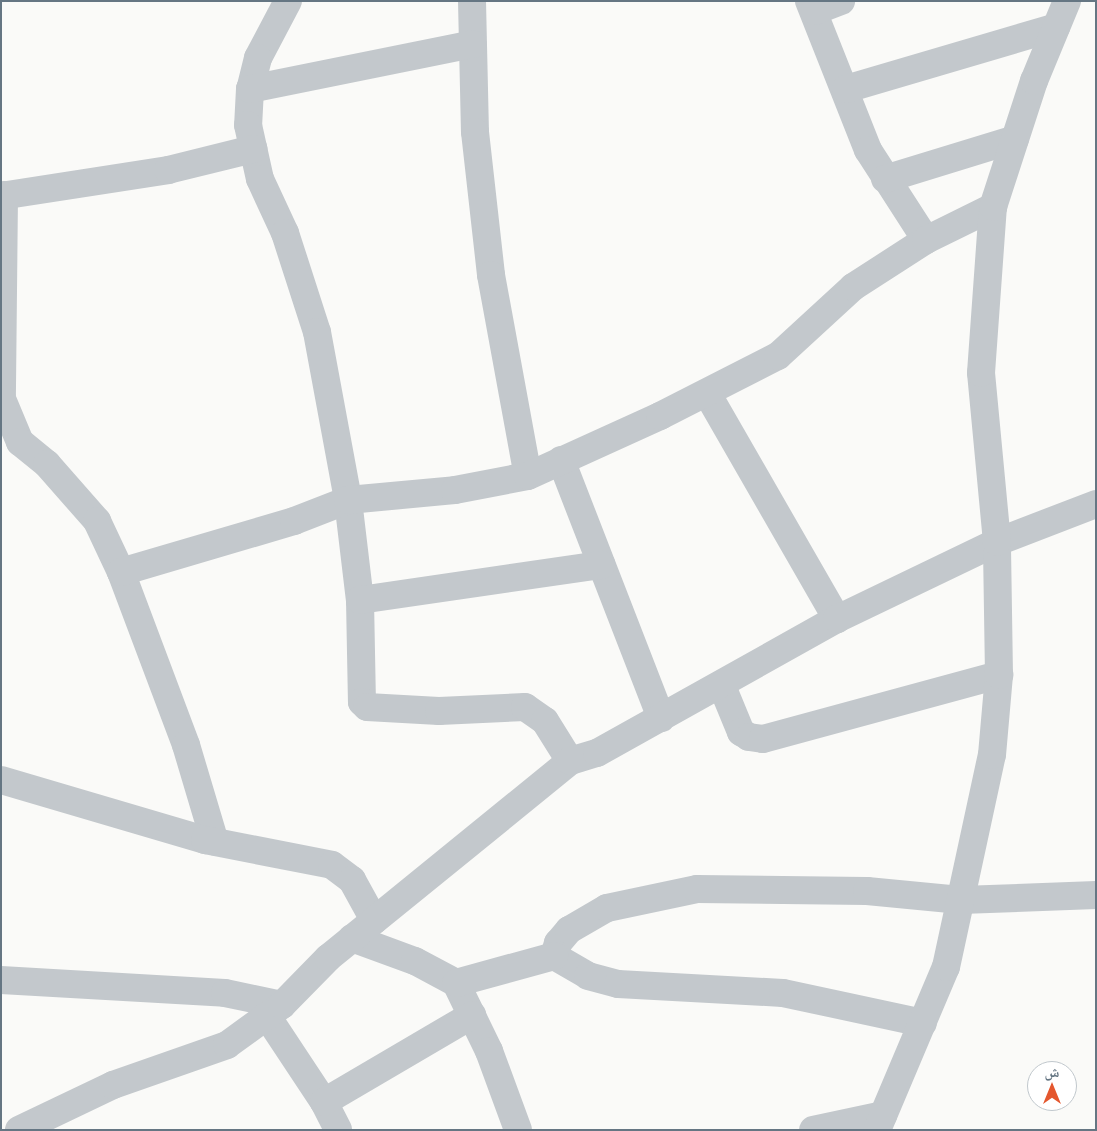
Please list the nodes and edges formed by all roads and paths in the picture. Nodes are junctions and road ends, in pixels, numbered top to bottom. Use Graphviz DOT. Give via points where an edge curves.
graph roads {
  1 [pos="288,1"];
  2 [pos="472,1"];
  3 [pos="841,1"];
  4 [pos="1066,1"];
  5 [pos="812,6"];
  6 [pos="1056,27"];
  7 [pos="473,44"];
  8 [pos="250,89"];
  9 [pos="846,89"];
  10 [pos="1015,139"];
  11 [pos="253,149"];
  12 [pos="885,178"];
  13 [pos="3,195"];
  14 [pos="993,208"];
  15 [pos="926,240"];
  16 [pos="707,393"];
  17 [pos="8,433"];
  18 [pos="561,460"];
  19 [pos="528,476"];
  20 [pos="348,500"];
  21 [pos="1096,504"];
  22 [pos="997,542"];
  23 [pos="601,565"];
  24 [pos="121,572"];
  25 [pos="360,600"];
  26 [pos="837,619"];
  27 [pos="999,675"];
  28 [pos="722,686"];
  29 [pos="662,718"];
  30 [pos="570,761"];
  31 [pos="1,780"];
  32 [pos="215,842"];
  33 [pos="1096,895"];
  34 [pos="961,900"];
  35 [pos="374,920"];
  36 [pos="352,938"];
  37 [pos="554,956"];
  38 [pos="1,980"];
  39 [pos="456,983"];
  40 [pos="275,1010"];
  41 [pos="472,1015"];
  42 [pos="923,1023"];
  43 [pos="324,1102"];
  44 [pos="880,1122"];
  45 [pos="19,1130"];
  46 [pos="338,1130"];
  47 [pos="518,1130"];
  48 [pos="813,1130"];
  1 -- 8 [label="street" via="258,58"];
  2 -- 7 [label="street"];
  3 -- 5 [label="street"];
  4 -- 6 [label="street"];
  5 -- 9 [label="street"];
  6 -- 9 [label="street"];
  6 -- 10 [label="street"];
  7 -- 8 [label="street"];
  7 -- 19 [label="street" via="475,132 492,275"];
  8 -- 11 [label="street" via="248,125"];
  9 -- 12 [label="street" via="868,150"];
  10 -- 12 [label="street"];
  10 -- 14 [label="street"];
  11 -- 13 [label="street" via="168,170"];
  11 -- 20 [label="street" via="260,179 284,233 317,332"];
  12 -- 15 [label="street"];
  13 -- 17 [label="street" via="2,399"];
  14 -- 15 [label="street"];
  14 -- 22 [label="street" via="981,373"];
  15 -- 16 [label="street" via="836,300 778,356"];
  16 -- 18 [label="street"];
  16 -- 26 [label="street"];
  17 -- 24 [label="street" via="47,464 97,521"];
  18 -- 19 [label="street"];
  18 -- 23 [label="street"];
  19 -- 20 [label="street" via="455,490"];
  20 -- 24 [label="street" via="294,521"];
  20 -- 25 [label="street"];
  21 -- 22 [label="street"];
  22 -- 26 [label="street"];
  22 -- 27 [label="street"];
  23 -- 25 [label="street"];
  23 -- 29 [label="street"];
  24 -- 32 [label="street" via="186,745"];
  25 -- 30 [label="street" via="364,704 439,711 525,707 545,722"];
  26 -- 28 [label="street"];
  27 -- 28 [label="street" via="764,739 749,738 741,732"];
  27 -- 34 [label="street" via="992,755"];
  28 -- 29 [label="street"];
  29 -- 30 [label="street" via="598,753"];
  30 -- 35 [label="street"];
  31 -- 32 [label="street"];
  32 -- 35 [label="street" via="332,865 352,880"];
  33 -- 34 [label="street"];
  34 -- 37 [label="street" via="867,891 697,889 607,908 569,930 558,943"];
  34 -- 42 [label="street" via="946,967"];
  35 -- 36 [label="street"];
  36 -- 39 [label="street" via="415,961"];
  36 -- 40 [label="street"];
  37 -- 39 [label="street"];
  37 -- 42 [label="street" via="588,976 618,984 782,994"];
  38 -- 40 [label="street" via="224,993"];
  39 -- 41 [label="street"];
  40 -- 43 [label="street"];
  40 -- 45 [label="street" via="227,1045 113,1085"];
  41 -- 43 [label="street"];
  41 -- 47 [label="street"];
  42 -- 44 [label="street"];
  43 -- 46 [label="street"];
  44 -- 48 [label="street"];
}
